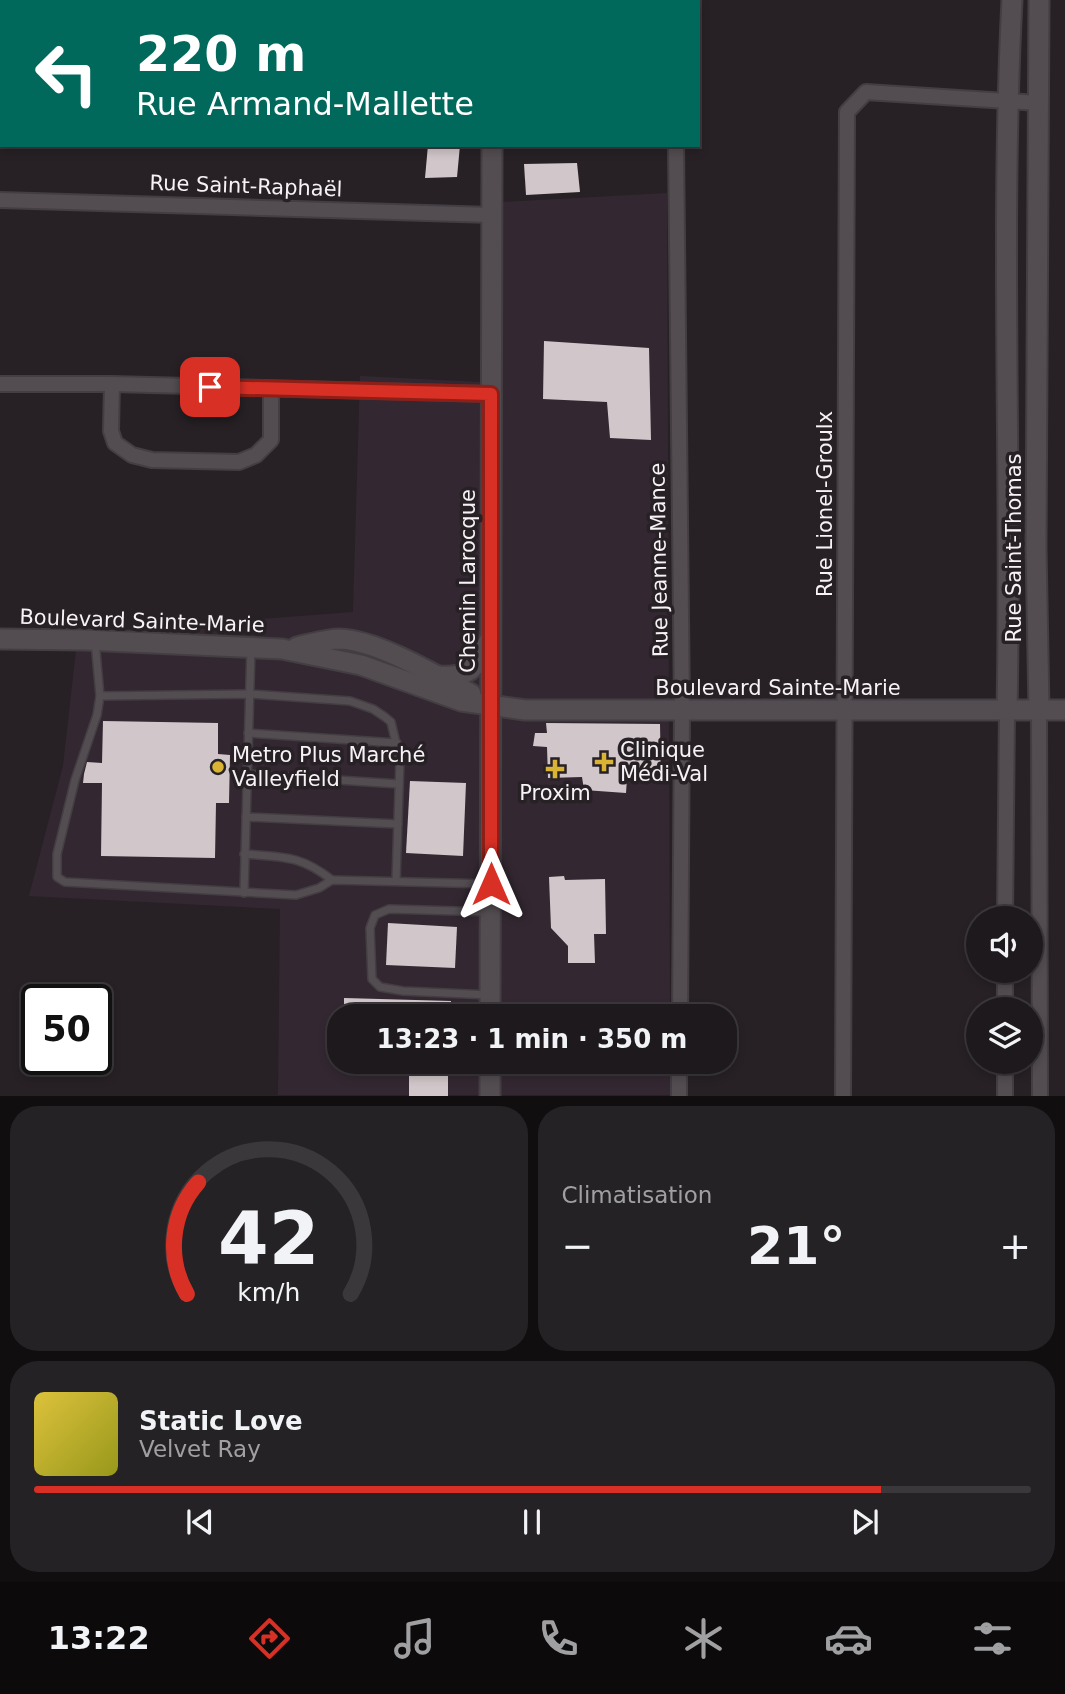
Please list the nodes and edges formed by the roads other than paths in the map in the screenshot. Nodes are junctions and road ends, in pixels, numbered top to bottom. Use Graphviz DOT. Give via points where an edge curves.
graph roads {
  1 [pos="1012,0"];
  2 [pos="1039,0"];
  3 [pos="1007,100"];
  4 [pos="1038,103"];
  5 [pos="492,147"];
  6 [pos="676,147"];
  7 [pos="0,200"];
  8 [pos="492,215"];
  9 [pos="0,384"];
  10 [pos="112,384"];
  11 [pos="271,389"];
  12 [pos="491,394"];
  13 [pos="491,638"];
  14 [pos="0,639"];
  15 [pos="95,640"];
  16 [pos="251,647"];
  17 [pos="282,649"];
  18 [pos="435,676"];
  19 [pos="250,694"];
  20 [pos="100,696"];
  21 [pos="491,706"];
  22 [pos="682,710"];
  23 [pos="845,710"];
  24 [pos="1007,710"];
  25 [pos="1039,710"];
  26 [pos="1065,710"];
  27 [pos="248,733"];
  28 [pos="397,743"];
  29 [pos="247,774"];
  30 [pos="399,784"];
  31 [pos="246,817"];
  32 [pos="398,824"];
  33 [pos="244,854"];
  34 [pos="332,880"];
  35 [pos="396,881"];
  36 [pos="491,884"];
  37 [pos="244,893"];
  38 [pos="1005,906"];
  39 [pos="491,912"];
  40 [pos="490,995"];
  41 [pos="490,1004"];
  42 [pos="680,1004"];
  43 [pos="490,1074"];
  44 [pos="679,1074"];
  45 [pos="1005,1074"];
  46 [pos="490,1096"];
  47 [pos="679,1096"];
  48 [pos="843,1096"];
  49 [pos="1005,1096"];
  50 [pos="1040,1096"];
  1 -- 3 [label="street, Rue Saint-Thomas"];
  2 -- 4 [label="street, Rue Saint-Thomas"];
  3 -- 4 [label="street, Rue Lionel-Groulx"];
  3 -- 23 [label="street, Rue Lionel-Groulx" via="866,92 847,113"];
  3 -- 24 [label="street, Rue Saint-Thomas"];
  4 -- 25 [label="street, Rue Saint-Thomas"];
  5 -- 8 [label="street, Chemin Larocque"];
  6 -- 22 [label="street, Rue Jeanne-Mance"];
  7 -- 8 [label="street, Rue Saint-Raphaël"];
  8 -- 12 [label="street, Chemin Larocque"];
  9 -- 10 [label="street"];
  10 -- 11 [label="street"];
  10 -- 11 [label="street" via="111,430 116,443 132,455 152,460 240,462 256,455 271,440"];
  11 -- 12 [label="street"];
  12 -- 13 [label="street, Chemin Larocque"];
  13 -- 18 [label="street" via="472,669 457,677"];
  13 -- 21 [label="street, Chemin Larocque"];
  14 -- 15 [label="street, Boulevard Sainte-Marie"];
  15 -- 16 [label="street, Boulevard Sainte-Marie"];
  15 -- 20 [label="lane"];
  16 -- 17 [label="street, Boulevard Sainte-Marie"];
  16 -- 19 [label="lane"];
  17 -- 18 [label="street, Boulevard Sainte-Marie" via="337,639 359,640"];
  17 -- 21 [label="street, Boulevard Sainte-Marie" via="349,662 461,701"];
  18 -- 21 [label="street, Boulevard Sainte-Marie"];
  19 -- 20 [label="lane"];
  19 -- 27 [label="lane"];
  19 -- 28 [label="lane" via="350,701 391,722"];
  20 -- 37 [label="lane" via="57,854 57,877 65,882"];
  21 -- 22 [label="street, Boulevard Sainte-Marie"];
  21 -- 36 [label="street, Chemin Larocque"];
  22 -- 23 [label="street, Boulevard Sainte-Marie"];
  22 -- 42 [label="street, Rue Jeanne-Mance"];
  23 -- 24 [label="street, Boulevard Sainte-Marie"];
  23 -- 48 [label="street, Rue Lionel-Groulx"];
  24 -- 25 [label="street, Boulevard Sainte-Marie"];
  24 -- 38 [label="street, Rue Saint-Thomas"];
  25 -- 26 [label="street, Boulevard Sainte-Marie"];
  25 -- 50 [label="street, Rue Saint-Thomas"];
  27 -- 28 [label="lane"];
  27 -- 29 [label="lane"];
  28 -- 30 [label="lane"];
  29 -- 30 [label="lane"];
  29 -- 31 [label="lane"];
  30 -- 32 [label="lane"];
  31 -- 32 [label="lane"];
  31 -- 33 [label="lane"];
  32 -- 35 [label="lane"];
  33 -- 34 [label="lane" via="292,857"];
  33 -- 37 [label="lane"];
  34 -- 35 [label="lane"];
  34 -- 37 [label="lane" via="296,895"];
  35 -- 36 [label="lane"];
  36 -- 39 [label="street, Chemin Larocque"];
  39 -- 40 [label="street, Chemin Larocque"];
  39 -- 40 [label="lane" via="389,909 375,915 370,928 372,979 380,987"];
  40 -- 41 [label="street, Chemin Larocque"];
  43 -- 46 [label="street"];
  44 -- 47 [label="street"];
  45 -- 49 [label="street"];
}
